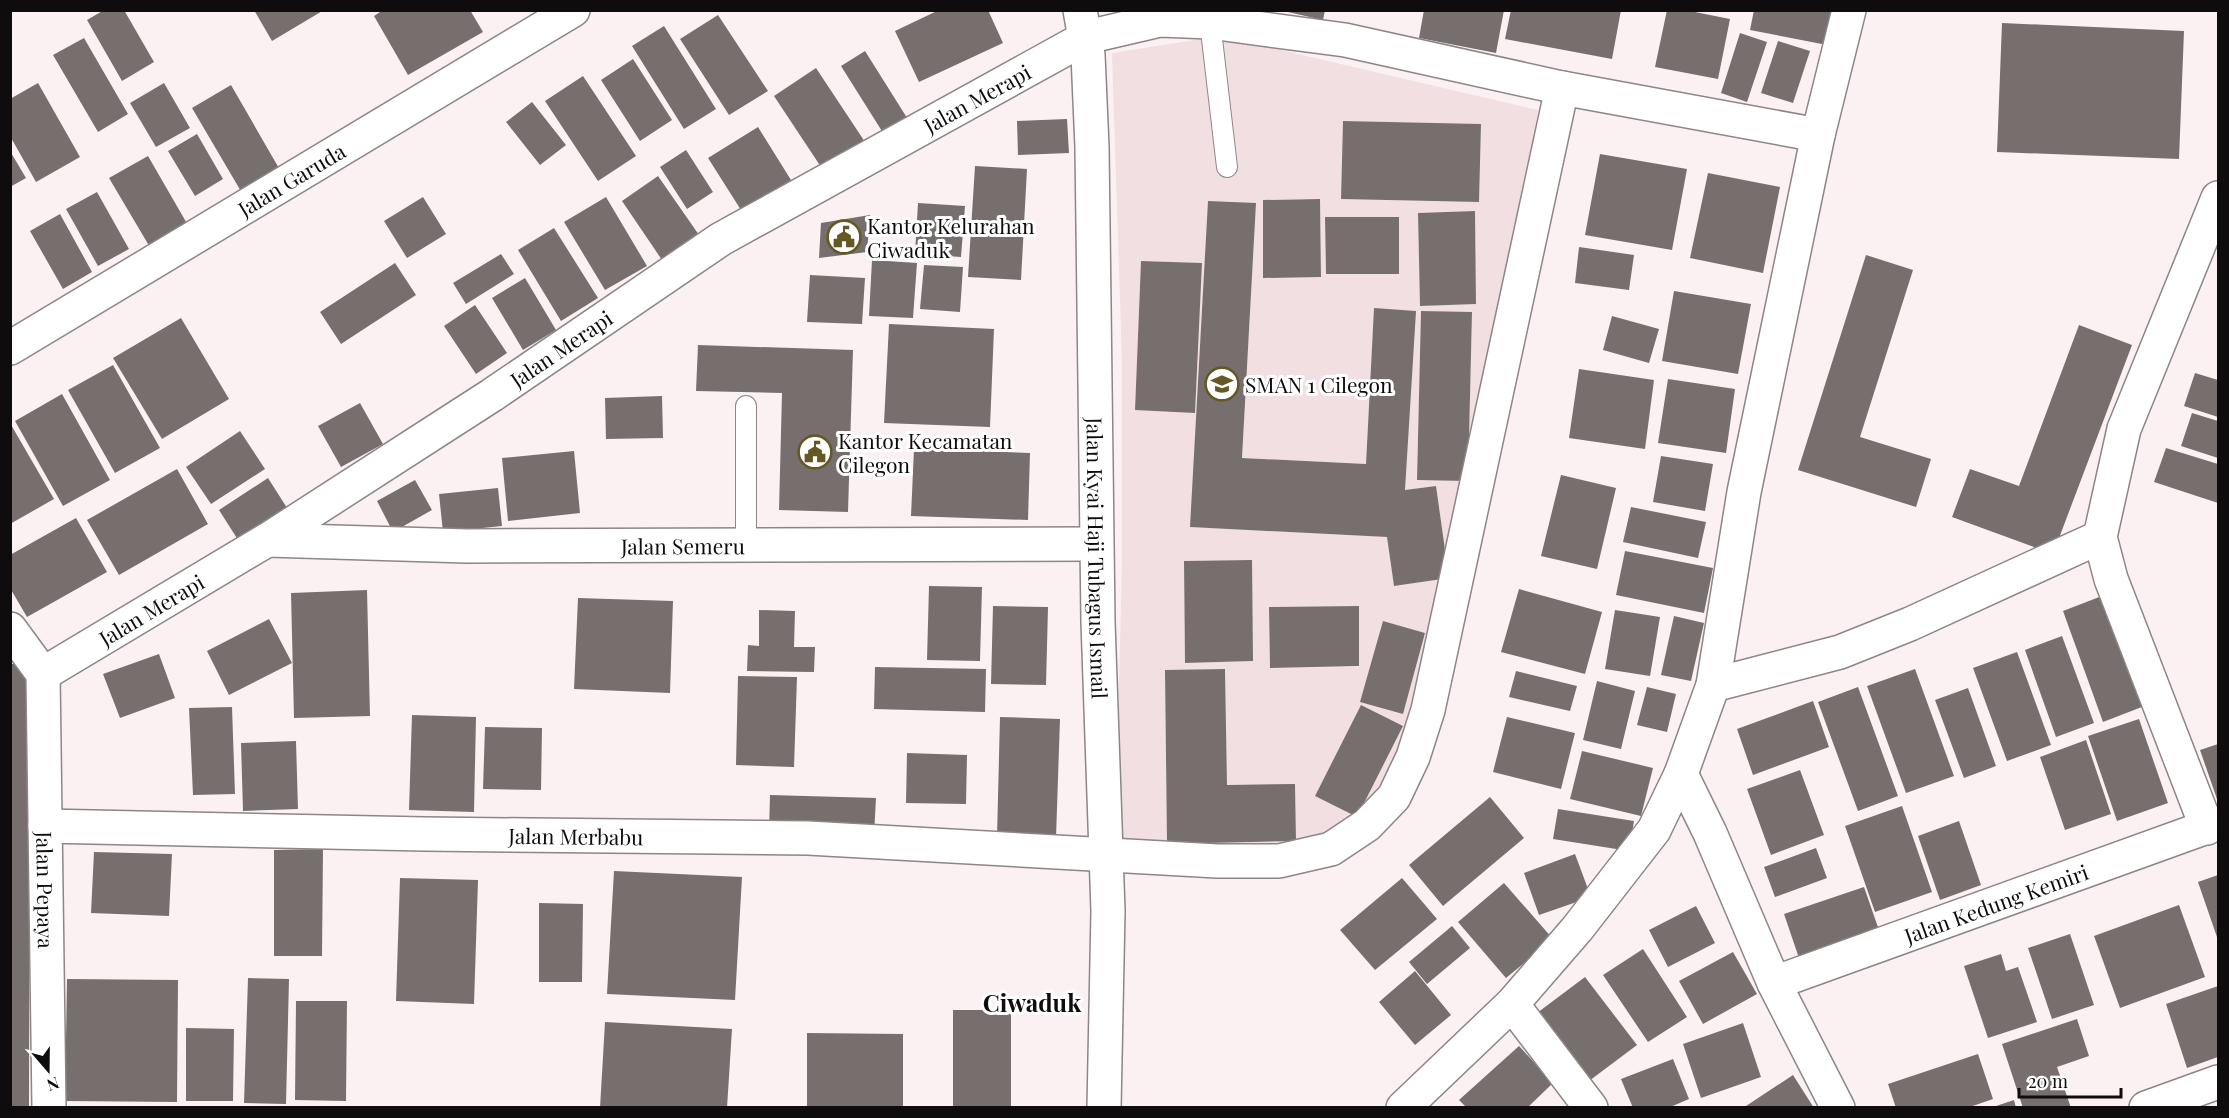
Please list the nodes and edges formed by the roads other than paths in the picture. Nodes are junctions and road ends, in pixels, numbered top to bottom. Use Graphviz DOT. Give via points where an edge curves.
graph roads {
  1 [pos="573,10"];
  2 [pos="1848,10"];
  3 [pos="1210,22"];
  4 [pos="1083,24"];
  5 [pos="1562,88"];
  6 [pos="1818,135"];
  7 [pos="1227,167"];
  8 [pos="2218,198"];
  9 [pos="10,348"];
  10 [pos="746,406"];
  11 [pos="2100,537"];
  12 [pos="267,540"];
  13 [pos="1096,544"];
  14 [pos="747,546"];
  15 [pos="10,629"];
  16 [pos="43,674"];
  17 [pos="1713,685"];
  18 [pos="1682,774"];
  19 [pos="2213,825"];
  20 [pos="45,826"];
  21 [pos="1106,856"];
  22 [pos="1774,983"];
  23 [pos="1512,1004"];
  24 [pos="2218,1082"];
  25 [pos="49,1107"];
  26 [pos="1104,1107"];
  27 [pos="1403,1107"];
  28 [pos="1591,1107"];
  29 [pos="1838,1107"];
  30 [pos="2146,1107"];
  1 -- 9 [label="street, Jalan Garuda"];
  2 -- 6 [label="street"];
  3 -- 4 [label="street, Jalan Merapi"];
  3 -- 5 [label="street, Jalan Merapi" via="1345,40"];
  3 -- 7 [label="lane"];
  4 -- 12 [label="street, Jalan Merapi" via="721,239"];
  4 -- 13 [label="street, Jalan Kyai Haji Tubagus Ismail" via="1092,147"];
  5 -- 6 [label="street, Jalan Merapi"];
  5 -- 21 [label="street, Jalan Merbabu" via="1428,710 1413,757 1394,797 1366,825 1331,849 1280,861"];
  6 -- 17 [label="street" via="1744,492"];
  8 -- 11 [label="street" via="2124,429"];
  10 -- 14 [label="lane"];
  11 -- 17 [label="street" via="1840,652"];
  11 -- 19 [label="street" via="2111,579"];
  12 -- 14 [label="street, Jalan Semeru" via="466,546"];
  12 -- 16 [label="street, Jalan Merapi"];
  13 -- 14 [label="street, Jalan Semeru"];
  13 -- 21 [label="street, Jalan Kyai Haji Tubagus Ismail"];
  15 -- 16 [label="street"];
  16 -- 20 [label="street, Jalan Pepaya"];
  17 -- 18 [label="street"];
  18 -- 22 [label="street"];
  18 -- 23 [label="street" via="1654,830"];
  19 -- 22 [label="street, Jalan Kedung Kemiri"];
  20 -- 21 [label="street, Jalan Merbabu" via="808,838"];
  20 -- 25 [label="street, Jalan Pepaya"];
  21 -- 26 [label="street, Jalan Kyai Haji Tubagus Ismail"];
  22 -- 29 [label="street"];
  23 -- 27 [label="street"];
  23 -- 28 [label="street"];
  24 -- 30 [label="street"];
}
